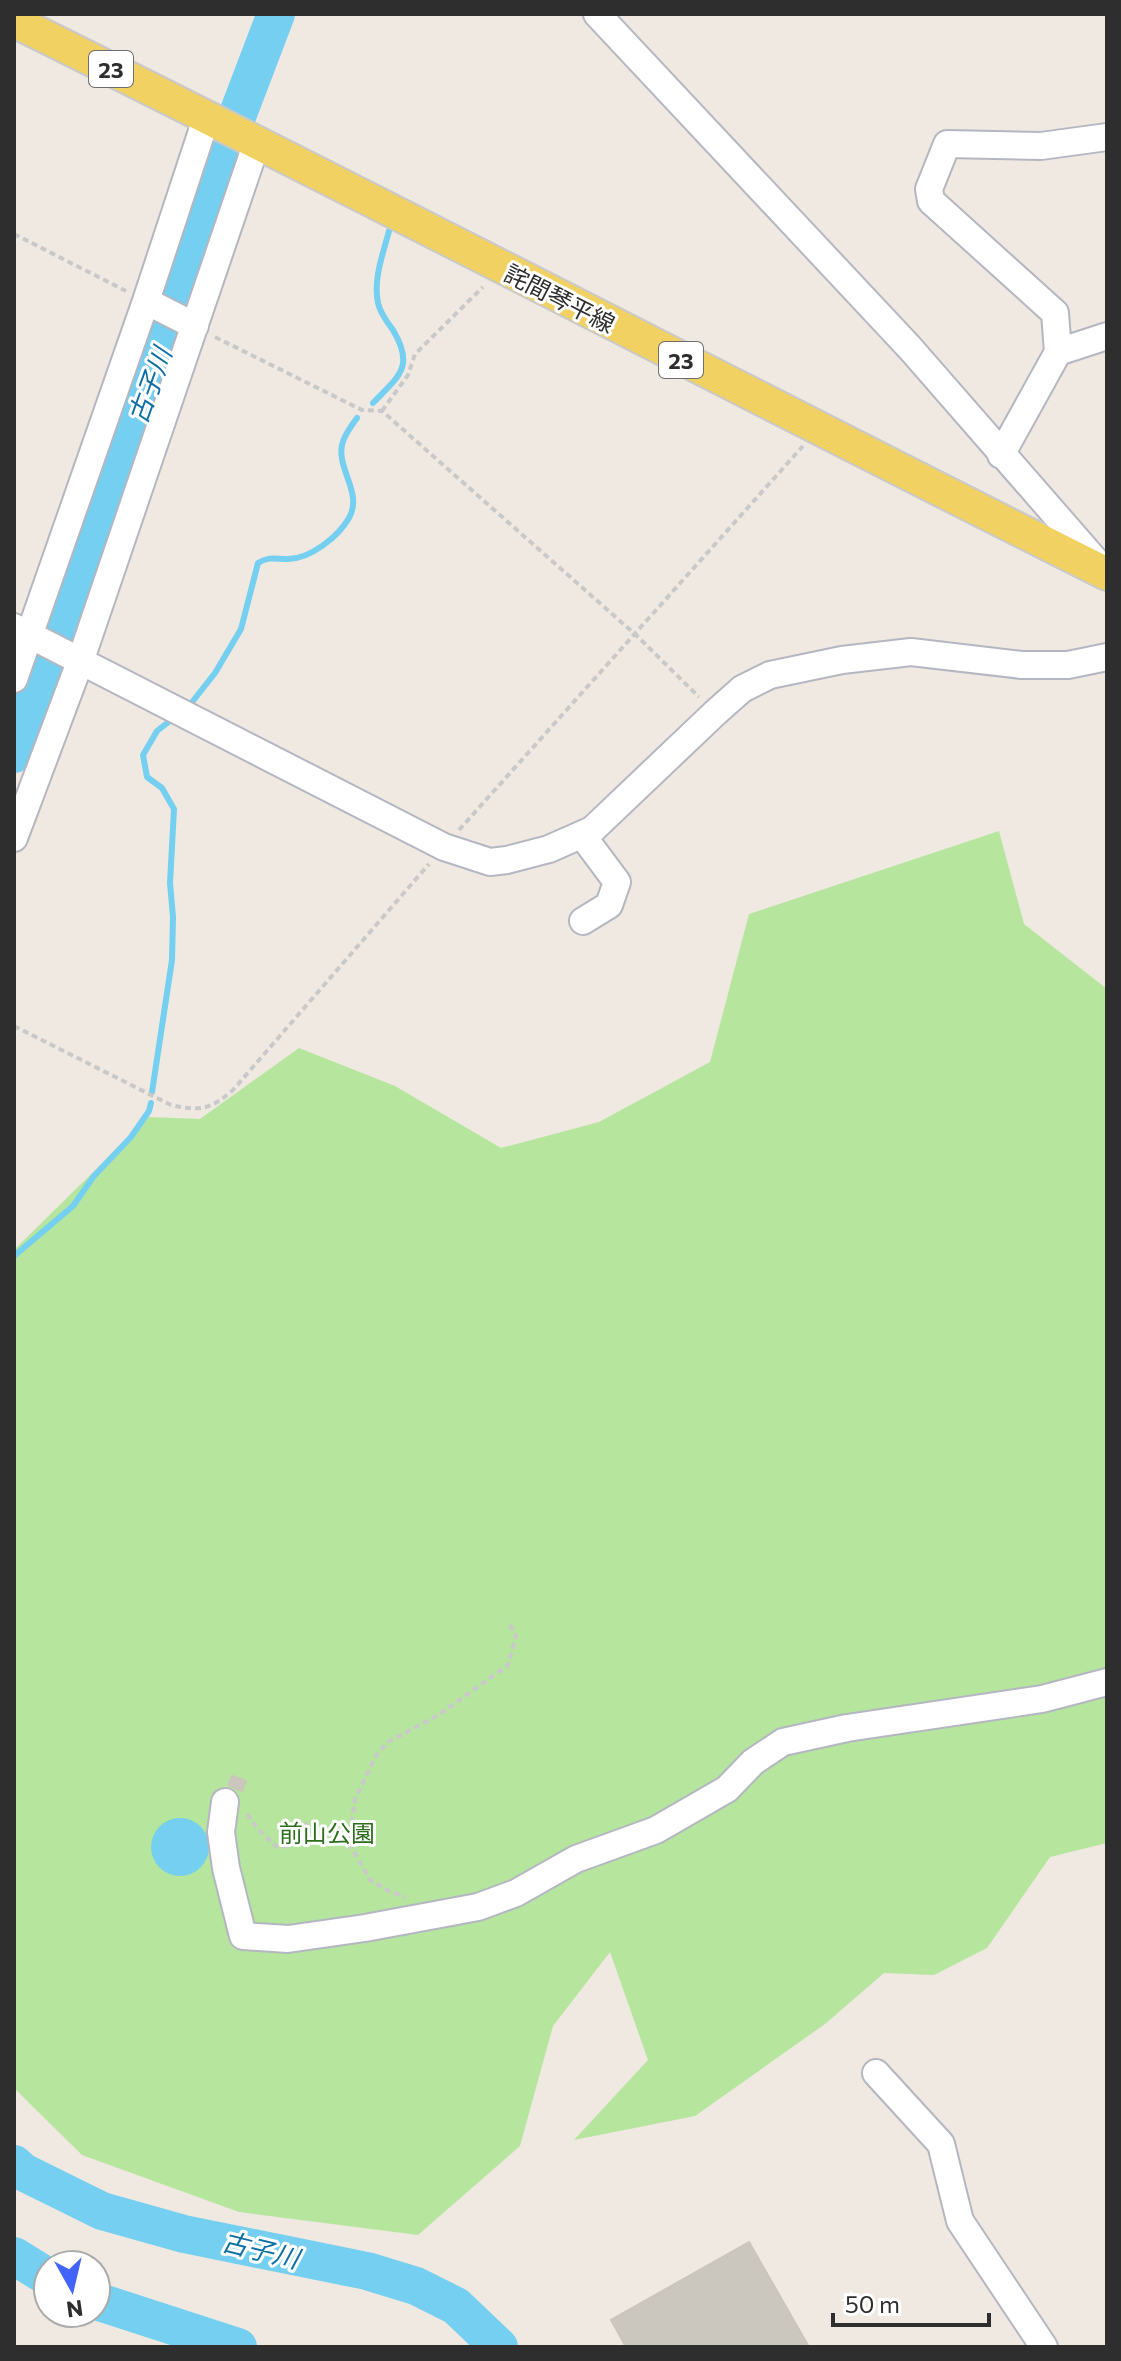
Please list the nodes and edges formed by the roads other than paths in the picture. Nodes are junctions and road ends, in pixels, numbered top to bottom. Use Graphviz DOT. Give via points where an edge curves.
graph roads {
  1 [pos="597,14"];
  2 [pos="14,21"];
  3 [pos="207,116"];
  4 [pos="1107,137"];
  5 [pos="257,142"];
  6 [pos="146,301"];
  7 [pos="195,326"];
  8 [pos="1107,336"];
  9 [pos="1058,352"];
  10 [pos="1001,455"];
  11 [pos="1107,574"];
  12 [pos="22,632"];
  13 [pos="1107,657"];
  14 [pos="76,660"];
  15 [pos="14,679"];
  16 [pos="582,835"];
  17 [pos="14,838"];
  18 [pos="583,921"];
  19 [pos="1107,1682"];
  20 [pos="225,1802"];
  21 [pos="876,2073"];
  22 [pos="1044,2347"];
  1 -- 10 [label="street" via="910,348"];
  2 -- 3 [label="main road, 詫間琴平線 / 23"];
  3 -- 5 [label="main road, 詫間琴平線 / 23"];
  3 -- 6 [label="street"];
  4 -- 9 [label="street" via="1041,146 947,144 929,189 931,201 1055,313"];
  5 -- 7 [label="street"];
  5 -- 11 [label="main road, 詫間琴平線 / 23"];
  6 -- 7 [label="street"];
  6 -- 12 [label="street"];
  7 -- 14 [label="street"];
  8 -- 9 [label="street"];
  9 -- 10 [label="street"];
  10 -- 11 [label="street"];
  12 -- 14 [label="street"];
  12 -- 15 [label="street"];
  13 -- 16 [label="street" via="1068,665 1022,665 911,652 770,675 742,689"];
  14 -- 16 [label="street" via="444,847 490,862 549,849"];
  14 -- 17 [label="street"];
  16 -- 18 [label="street" via="617,882 609,905"];
  19 -- 20 [label="street" via="1042,1699 783,1742 727,1789 689,1812 576,1859 516,1893 478,1907 288,1939 243,1936 221,1832"];
  21 -- 22 [label="street" via="941,2144 960,2221"];
}
